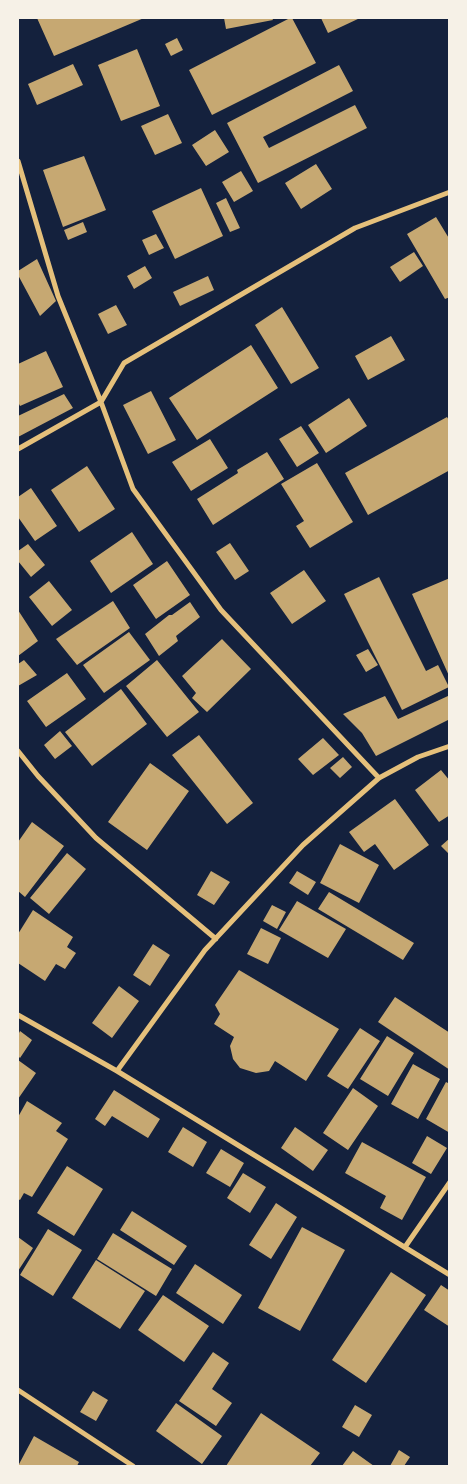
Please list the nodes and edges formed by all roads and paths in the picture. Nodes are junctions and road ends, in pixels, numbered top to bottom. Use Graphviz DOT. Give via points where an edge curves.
graph roads {
  1 [pos="18,161"];
  2 [pos="450,192"];
  3 [pos="102,402"];
  4 [pos="18,449"];
  5 [pos="450,746"];
  6 [pos="18,751"];
  7 [pos="379,778"];
  8 [pos="216,939"];
  9 [pos="18,1015"];
  10 [pos="117,1071"];
  11 [pos="450,1182"];
  12 [pos="405,1247"];
  13 [pos="450,1276"];
  14 [pos="18,1390"];
  15 [pos="133,1466"];
  1 -- 3 [label="street" via="58,296"];
  2 -- 3 [label="street" via="355,228 124,363"];
  3 -- 4 [label="street"];
  3 -- 7 [label="street" via="133,489 222,610"];
  5 -- 7 [label="street" via="418,757"];
  6 -- 8 [label="street" via="96,838"];
  7 -- 8 [label="street" via="303,845"];
  8 -- 10 [label="street"];
  9 -- 10 [label="street"];
  10 -- 12 [label="street"];
  11 -- 12 [label="street"];
  12 -- 13 [label="street"];
  14 -- 15 [label="street"];
}
